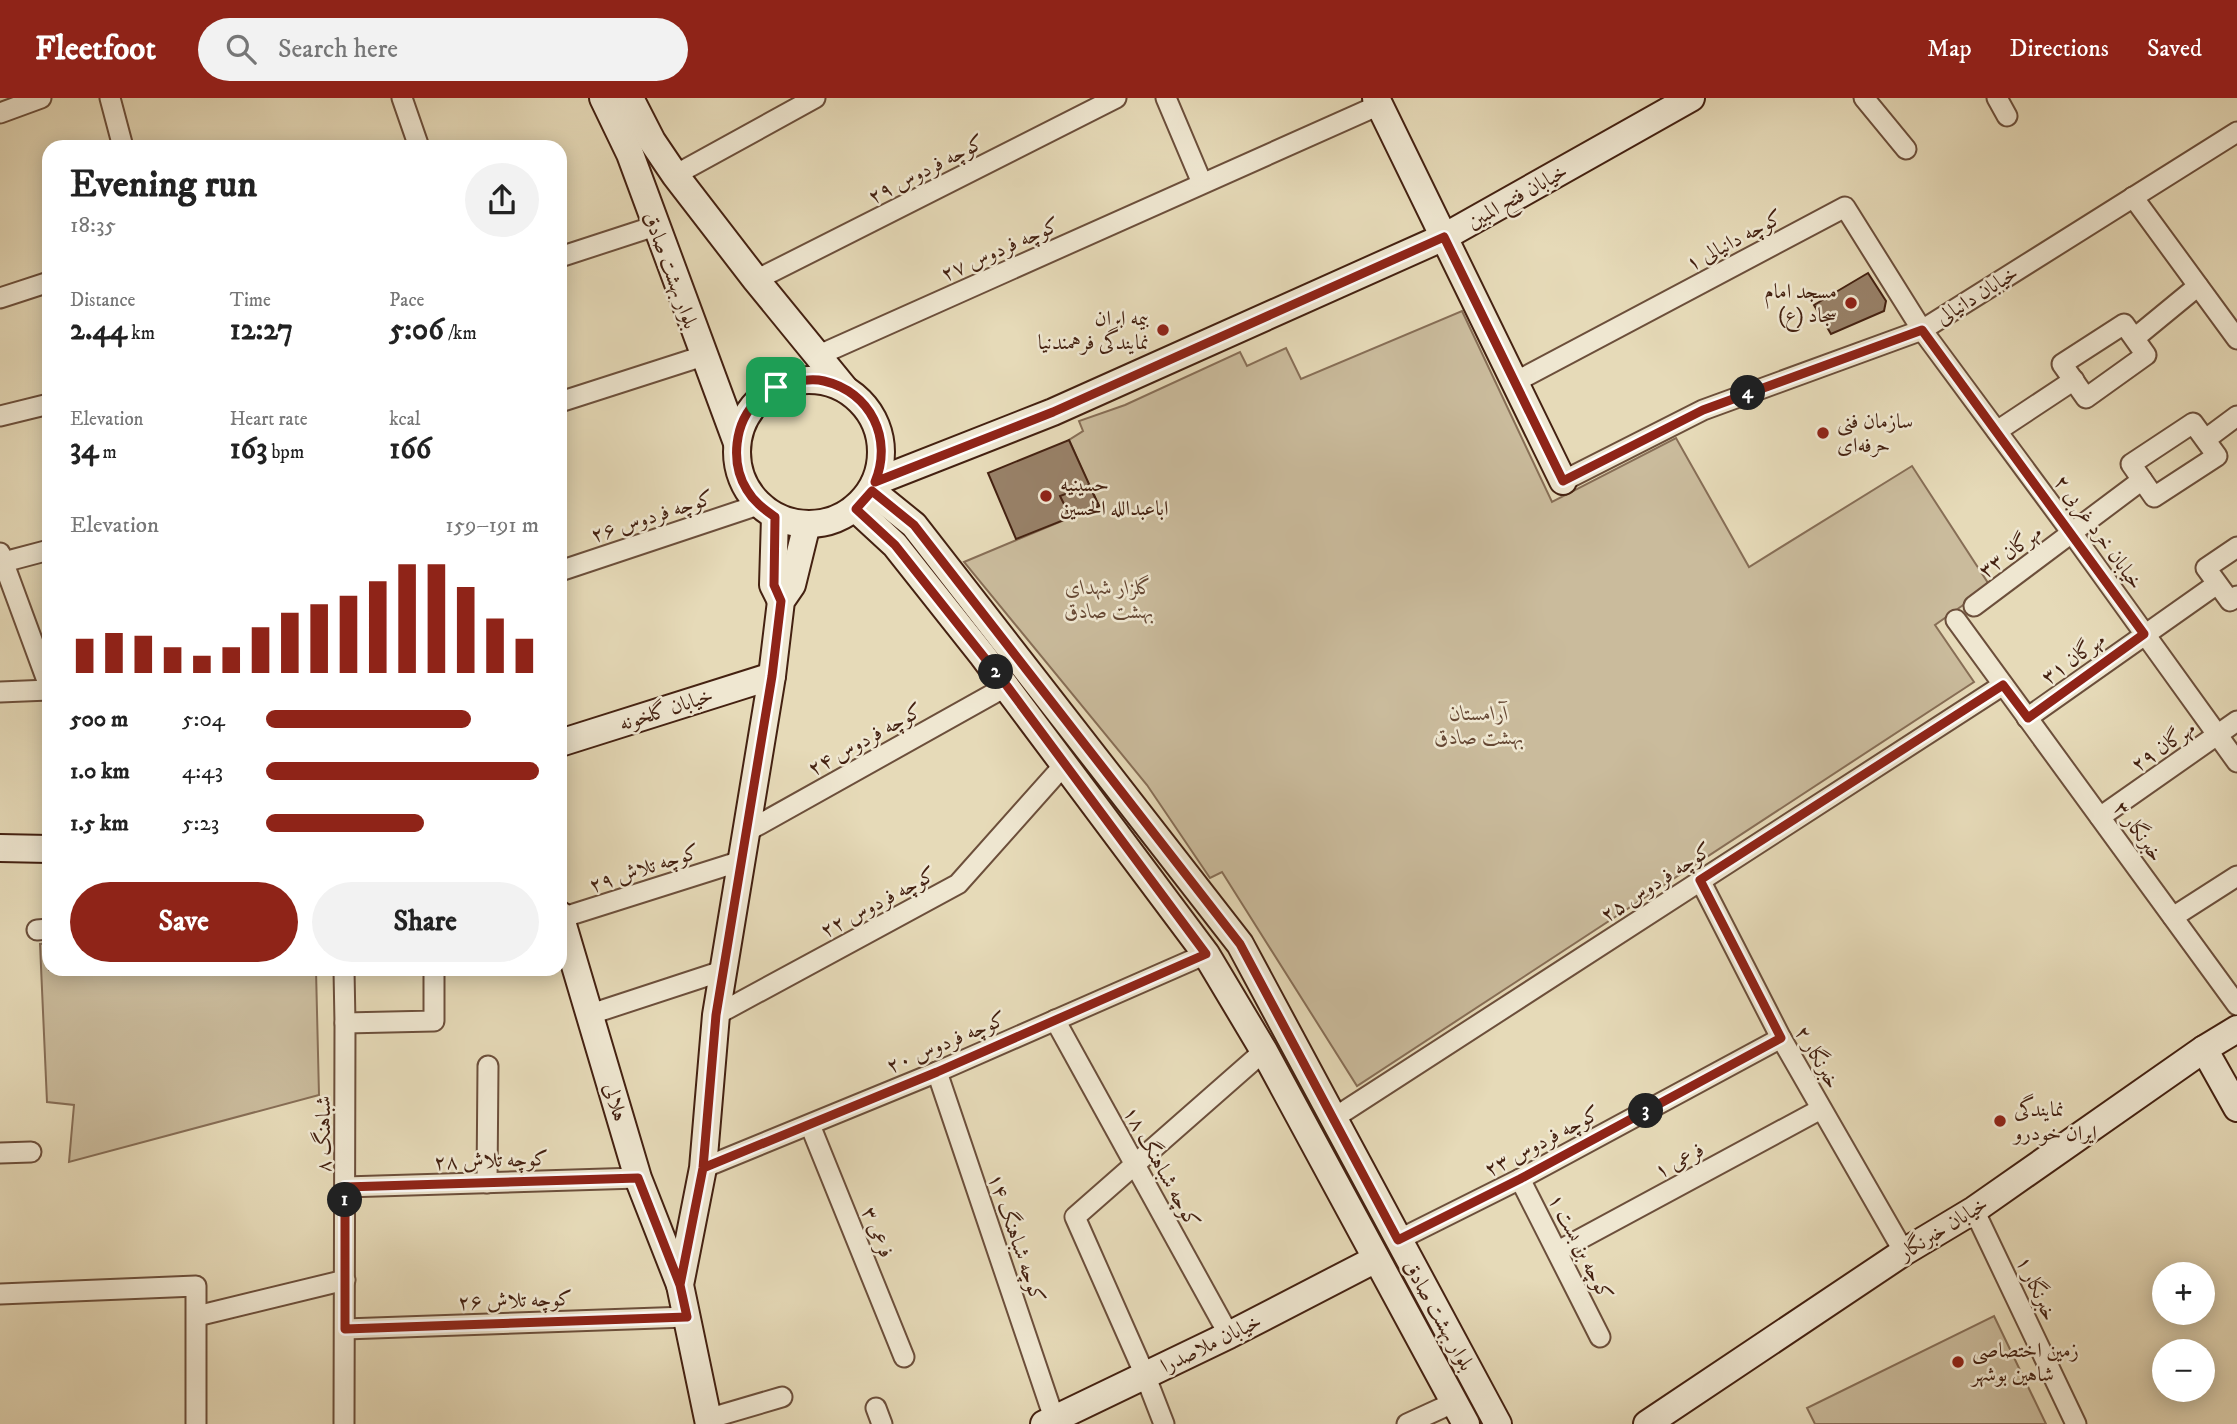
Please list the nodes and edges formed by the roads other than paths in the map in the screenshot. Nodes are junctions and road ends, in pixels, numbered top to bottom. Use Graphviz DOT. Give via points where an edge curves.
graph roads {
  1 [pos="41,98"];
  2 [pos="110,98"];
  3 [pos="402,98"];
  4 [pos="603,98"];
  5 [pos="815,98"];
  6 [pos="1116,98"];
  7 [pos="1166,98"];
  8 [pos="1691,98"];
  9 [pos="1864,98"];
  10 [pos="1997,98"];
  11 [pos="638,101"];
  12 [pos="1377,102"];
  13 [pos="0,113"];
  14 [pos="2007,116"];
  15 [pos="2237,132"];
  16 [pos="121,140"];
  17 [pos="417,140"];
  18 [pos="1906,149"];
  19 [pos="675,174"];
  20 [pos="1202,183"];
  21 [pos="642,189"];
  22 [pos="2133,197"];
  23 [pos="655,226"];
  24 [pos="1444,237"];
  25 [pos="567,255"];
  26 [pos="756,280"];
  27 [pos="42,284"];
  28 [pos="2197,286"];
  29 [pos="0,298"];
  30 [pos="1922,330"];
  31 [pos="2136,337"];
  32 [pos="2237,339"];
  33 [pos="703,356"];
  34 [pos="817,356"];
  35 [pos="2074,380"];
  36 [pos="1515,382"];
  37 [pos="845,389"];
  38 [pos="567,400"];
  39 [pos="42,406"];
  40 [pos="0,416"];
  41 [pos="2237,416"];
  42 [pos="1997,431"];
  43 [pos="2206,439"];
  44 [pos="737,443"];
  45 [pos="2142,480"];
  46 [pos="1563,481"];
  47 [pos="868,494"];
  48 [pos="766,511"];
  49 [pos="807,524"];
  50 [pos="2072,533"];
  51 [pos="2237,547"];
  52 [pos="42,551"];
  53 [pos="1,560"];
  54 [pos="567,569"];
  55 [pos="2217,584"];
  56 [pos="2237,596"];
  57 [pos="781,601"];
  58 [pos="1974,606"];
  59 [pos="1956,620"];
  60 [pos="2144,634"];
  61 [pos="42,669"];
  62 [pos="772,676"];
  63 [pos="2003,685"];
  64 [pos="1007,686"];
  65 [pos="42,689"];
  66 [pos="0,692"];
  67 [pos="2028,718"];
  68 [pos="2237,721"];
  69 [pos="567,736"];
  70 [pos="2218,736"];
  71 [pos="2237,762"];
  72 [pos="1064,765"];
  73 [pos="2100,817"];
  74 [pos="746,832"];
  75 [pos="0,848"];
  76 [pos="42,849"];
  77 [pos="741,861"];
  78 [pos="2237,876"];
  79 [pos="1700,880"];
  80 [pos="567,915"];
  81 [pos="2173,917"];
  82 [pos="567,936"];
  83 [pos="1206,954"];
  84 [pos="722,971"];
  85 [pos="344,976"];
  86 [pos="434,976"];
  87 [pos="2237,1005"];
  88 [pos="591,1014"];
  89 [pos="716,1015"];
  90 [pos="1055,1020"];
  91 [pos="345,1023"];
  92 [pos="2237,1029"];
  93 [pos="1781,1038"];
  94 [pos="2204,1049"];
  95 [pos="1264,1051"];
  96 [pos="488,1066"];
  97 [pos="937,1072"];
  98 [pos="1821,1108"];
  99 [pos="2237,1108"];
  100 [pos="1334,1118"];
  101 [pos="810,1125"];
  102 [pos="31,1152"];
  103 [pos="0,1153"];
  104 [pos="1134,1165"];
  105 [pos="703,1168"];
  106 [pos="638,1178"];
  107 [pos="1520,1179"];
  108 [pos="487,1183"];
  109 [pos="345,1187"];
  110 [pos="1974,1210"];
  111 [pos="1398,1240"];
  112 [pos="1558,1251"];
  113 [pos="1904,1252"];
  114 [pos="1376,1259"];
  115 [pos="345,1280"];
  116 [pos="680,1285"];
  117 [pos="0,1294"];
  118 [pos="197,1316"];
  119 [pos="687,1317"];
  120 [pos="345,1329"];
  121 [pos="1229,1335"];
  122 [pos="1600,1337"];
  123 [pos="904,1357"];
  124 [pos="1145,1375"];
  125 [pos="782,1397"];
  126 [pos="1461,1413"];
  127 [pos="708,1421"];
  128 [pos="1051,1422"];
  129 [pos="197,1424"];
  130 [pos="345,1424"];
  131 [pos="1164,1424"];
  132 [pos="1407,1424"];
  133 [pos="1498,1424"];
  134 [pos="1647,1424"];
  135 [pos="2076,1424"];
  1 -- 13 [label="street"];
  2 -- 16 [label="street"];
  3 -- 17 [label="street"];
  4 -- 21 [label="street, بلوار بهشت صادق"];
  5 -- 19 [label="street"];
  6 -- 26 [label="street, کوچه فردوس ۲۹"];
  7 -- 20 [label="street"];
  8 -- 24 [label="street, خیابان فتح المبین"];
  9 -- 18 [label="street"];
  10 -- 14 [label="street"];
  11 -- 19 [label="street, بلوار بهشت صادق" via="652,141"];
  12 -- 20 [label="street, کوچه فردوس ۲۷"];
  12 -- 24 [label="street, خیابان دانیالی"];
  15 -- 22 [label="street, خیابان دانیالی"];
  19 -- 21 [label="street"];
  19 -- 26 [label="street, بلوار بهشت صادق"];
  20 -- 34 [label="street, کوچه فردوس ۲۷"];
  21 -- 23 [label="street, بلوار بهشت صادق"];
  22 -- 28 [label="street"];
  22 -- 30 [label="street, خیابان دانیالی"];
  23 -- 25 [label="street"];
  23 -- 33 [label="street, بلوار بهشت صادق"];
  24 -- 36 [label="street, خیابان دانیالی"];
  24 -- 47 [label="street, خیابان فتح المبین"];
  26 -- 34 [label="street, بلوار بهشت صادق"];
  27 -- 29 [label="street"];
  28 -- 31 [label="street"];
  28 -- 32 [label="street"];
  30 -- 36 [label="street, کوچه دانیالی ۱" via="1845,207"];
  30 -- 42 [label="street, خیابان خرد غربی ۲"];
  30 -- 46 [label="street, خیابان دانیالی" via="1703,410"];
  31 -- 35 [label="street" via="2124,324 2062,364"];
  31 -- 35 [label="street" via="2147,355 2086,398"];
  33 -- 38 [label="street"];
  33 -- 44 [label="street, بلوار بهشت صادق"];
  34 -- 37 [label="street, بلوار بهشت صادق"];
  35 -- 42 [label="street"];
  36 -- 46 [label="street, خیابان دانیالی"];
  37 -- 44 [label="street" via="799,380 776,387 757,401 743,421"];
  37 -- 47 [label="street" via="863,403 883,446 881,469"];
  39 -- 40 [label="street"];
  41 -- 43 [label="street"];
  42 -- 50 [label="street, خیابان خرد غربی ۲"];
  43 -- 45 [label="street" via="2193,423 2131,464"];
  43 -- 45 [label="street" via="2217,456 2154,498"];
  44 -- 48 [label="street" via="737,467 746,489"];
  45 -- 50 [label="street, مهرگان ۳۳"];
  47 -- 49 [label="street" via="837,520"];
  47 -- 64 [label="street, بلوار بهشت صادق" via="895,545"];
  47 -- 100 [label="street, بلوار بهشت صادق" via="914,525 1240,944"];
  48 -- 49 [label="street" via="794,524"];
  48 -- 54 [label="street, کوچه فردوس ۲۶"];
  48 -- 57 [label="street" via="774,585"];
  49 -- 57 [label="street" via="792,585"];
  50 -- 58 [label="street, مهرگان ۳۳"];
  50 -- 60 [label="street, خیابان خرد غربی ۲"];
  51 -- 55 [label="street" via="2206,568"];
  52 -- 53 [label="street"];
  53 -- 61 [label="street"];
  55 -- 56 [label="street" via="2230,601"];
  55 -- 60 [label="street, مهرگان ۳۱"];
  57 -- 62 [label="street"];
  59 -- 63 [label="street, خبرنگار ۳"];
  60 -- 67 [label="street, مهرگان ۳۱"];
  60 -- 70 [label="street, خیابان خرد غربی ۲"];
  62 -- 69 [label="street, خیابان گلخونه"];
  62 -- 74 [label="street"];
  63 -- 67 [label="street, خبرنگار ۳"];
  63 -- 79 [label="street, کوچه فردوس ۲۵"];
  64 -- 72 [label="street, بلوار بهشت صادق"];
  64 -- 74 [label="street, کوچه فردوس ۲۴"];
  65 -- 66 [label="street"];
  67 -- 73 [label="street, خبرنگار ۳"];
  68 -- 70 [label="street, مهرگان ۲۹"];
  70 -- 71 [label="street, خیابان خرد غربی ۲"];
  70 -- 73 [label="street, مهرگان ۲۹"];
  72 -- 83 [label="street, بلوار بهشت صادق"];
  72 -- 89 [label="street, کوچه فردوس ۲۲" via="958,884"];
  73 -- 81 [label="street, خبرنگار ۳"];
  74 -- 77 [label="street"];
  75 -- 76 [label="street"];
  77 -- 80 [label="street, کوچه تلاش ۲۹"];
  77 -- 84 [label="street"];
  78 -- 81 [label="street"];
  79 -- 93 [label="street, خبرنگار ۲"];
  79 -- 100 [label="street, کوچه فردوس ۲۵"];
  81 -- 87 [label="street, خبرنگار ۳"];
  82 -- 88 [label="street, هلالی"];
  83 -- 90 [label="street, کوچه فردوس ۲۰"];
  83 -- 95 [label="street, بلوار بهشت صادق"];
  84 -- 88 [label="street"];
  84 -- 89 [label="street"];
  85 -- 91 [label="street, شباهنگ ۸"];
  86 -- 91 [label="street" via="434,1021"];
  88 -- 106 [label="street, هلالی"];
  89 -- 105 [label="street"];
  90 -- 97 [label="street, کوچه فردوس ۲۰"];
  90 -- 104 [label="street, کوچه شباهنگ ۱۸"];
  91 -- 109 [label="street, شباهنگ ۸"];
  92 -- 94 [label="street, خیابان خبرنگار"];
  93 -- 98 [label="street, خبرنگار ۲"];
  93 -- 107 [label="street, کوچه فردوس ۲۳"];
  94 -- 99 [label="street"];
  94 -- 110 [label="street, خیابان خبرنگار"];
  95 -- 104 [label="street"];
  95 -- 114 [label="street, بلوار بهشت صادق"];
  96 -- 108 [label="street"];
  97 -- 101 [label="street, کوچه فردوس ۲۰"];
  97 -- 128 [label="street, کوچه شباهنگ ۱۴"];
  98 -- 112 [label="street, فرعی ۱"];
  98 -- 113 [label="street, خبرنگار ۲"];
  100 -- 111 [label="street, بلوار بهشت صادق"];
  101 -- 105 [label="street, کوچه فردوس ۲۰"];
  101 -- 123 [label="street, فرعی ۳"];
  102 -- 103 [label="street"];
  104 -- 121 [label="street, کوچه شباهنگ ۱۸"];
  104 -- 124 [label="street" via="1074,1217"];
  105 -- 116 [label="street"];
  106 -- 108 [label="street, کوچه تلاش ۲۸"];
  106 -- 116 [label="street, هلالی"];
  107 -- 111 [label="street, کوچه فردوس ۲۳"];
  107 -- 112 [label="street, کوچه بن بست ۱"];
  108 -- 109 [label="street, کوچه تلاش ۲۸"];
  109 -- 115 [label="street, شباهنگ ۸"];
  110 -- 113 [label="street, خیابان خبرنگار"];
  110 -- 135 [label="street, خبرنگار ۱"];
  111 -- 133 [label="street, بلوار بهشت صادق"];
  112 -- 122 [label="street, کوچه بن بست ۱"];
  113 -- 134 [label="street, خیابان خبرنگار"];
  114 -- 121 [label="street, خیابان ملاصدرا"];
  114 -- 126 [label="street, بلوار بهشت صادق"];
  115 -- 118 [label="street"];
  115 -- 120 [label="street, شباهنگ ۸"];
  116 -- 119 [label="street"];
  117 -- 118 [label="street" via="197,1286"];
  118 -- 129 [label="street"];
  119 -- 120 [label="street, کوچه تلاش ۲۶"];
  119 -- 127 [label="street"];
  120 -- 130 [label="street, شباهنگ ۸"];
  121 -- 124 [label="street, خیابان ملاصدرا"];
  124 -- 128 [label="street, خیابان ملاصدرا"];
  124 -- 131 [label="street"];
  125 -- 127 [label="street"];
  126 -- 132 [label="street"];
}
